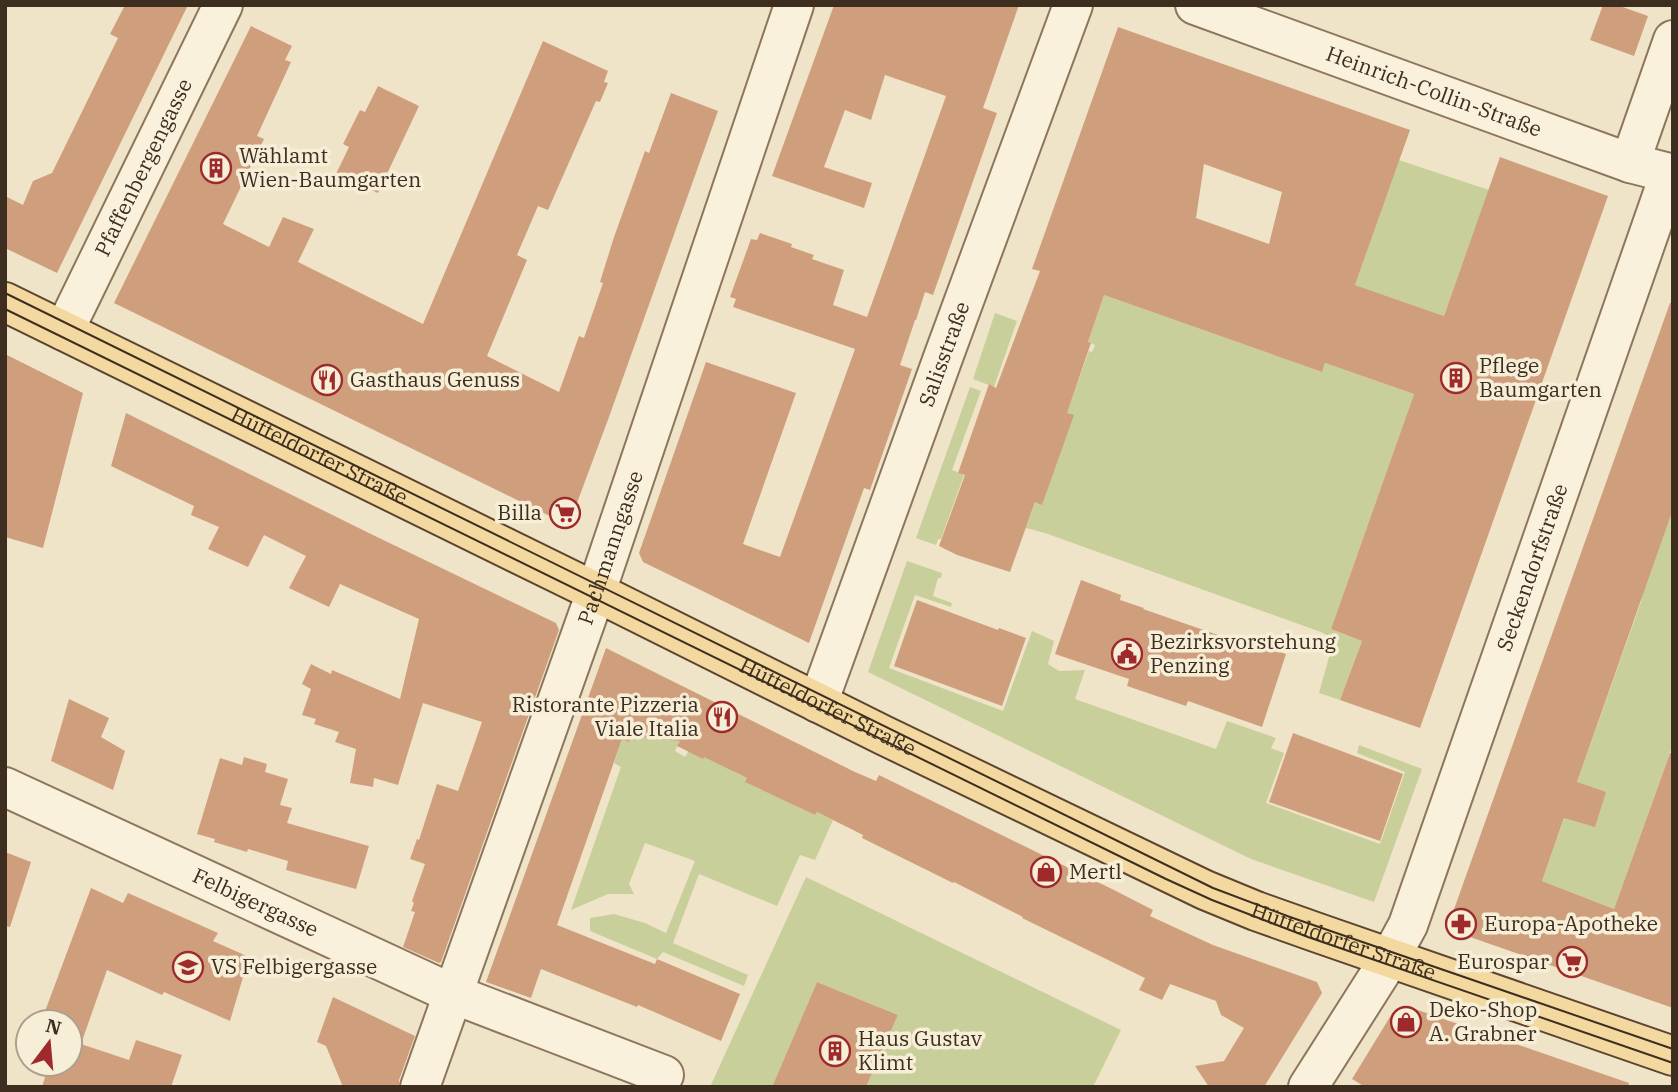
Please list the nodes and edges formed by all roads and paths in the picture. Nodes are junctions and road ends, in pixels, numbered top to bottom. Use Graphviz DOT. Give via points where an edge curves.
graph roads {
  1 [pos="223,5"];
  2 [pos="794,5"];
  3 [pos="1073,5"];
  4 [pos="1195,5"];
  5 [pos="1673,40"];
  6 [pos="1630,163"];
  7 [pos="1671,174"];
  8 [pos="5,302"];
  9 [pos="64,331"];
  10 [pos="596,592"];
  11 [pos="818,703"];
  12 [pos="5,788"];
  13 [pos="1390,958"];
  14 [pos="453,994"];
  15 [pos="1673,1056"];
  16 [pos="664,1075"];
  17 [pos="420,1087"];
  18 [pos="1308,1087"];
  1 -- 9 [label="street, Pfaffenbergengasse"];
  2 -- 10 [label="street, Pachmanngasse"];
  3 -- 11 [label="street, Salisstraße"];
  4 -- 6 [label="street, Heinrich-Collin-Straße"];
  5 -- 6 [label="street"];
  6 -- 7 [label="street, Heinrich-Collin-Straße"];
  7 -- 13 [label="street, Seckendorfstraße" via="1408,925"];
  8 -- 9 [label="main road, Hütteldorfer Straße"];
  9 -- 10 [label="main road, Hütteldorfer Straße"];
  10 -- 11 [label="main road, Hütteldorfer Straße"];
  10 -- 14 [label="street, Pachmanngasse"];
  11 -- 13 [label="main road, Hütteldorfer Straße" via="1205,890"];
  12 -- 14 [label="street, Felbigergasse"];
  13 -- 15 [label="main road, Hütteldorfer Straße"];
  13 -- 18 [label="street, Seckendorfstraße"];
  14 -- 16 [label="street, Felbigergasse"];
  14 -- 17 [label="street, Pachmanngasse"];
}
